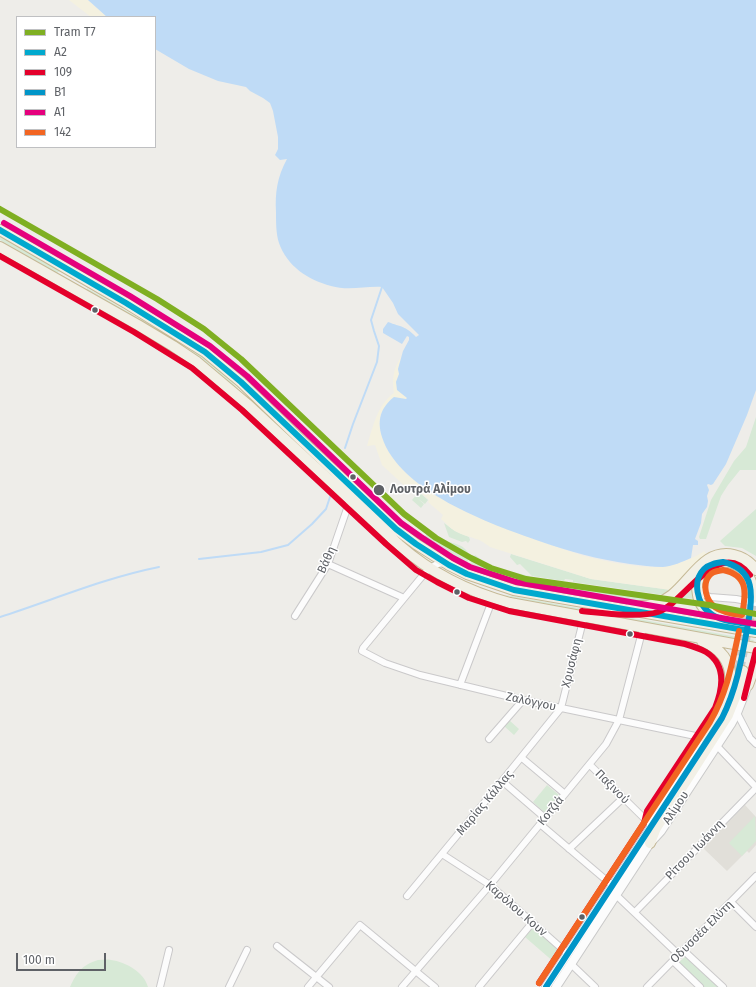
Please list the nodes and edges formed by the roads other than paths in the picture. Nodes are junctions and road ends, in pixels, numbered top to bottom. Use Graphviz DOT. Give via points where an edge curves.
graph roads {
  1 [pos="0,230"];
  2 [pos="0,247"];
  3 [pos="80,276"];
  4 [pos="58,280"];
  5 [pos="350,500"];
  6 [pos="328,564"];
  7 [pos="450,565"];
  8 [pos="430,568"];
  9 [pos="756,570"];
  10 [pos="697,586"];
  11 [pos="404,598"];
  12 [pos="493,598"];
  13 [pos="755,600"];
  14 [pos="590,604"];
  15 [pos="295,616"];
  16 [pos="584,618"];
  17 [pos="756,626"];
  18 [pos="643,628"];
  19 [pos="756,632"];
  20 [pos="687,636"];
  21 [pos="756,648"];
  22 [pos="756,663"];
  23 [pos="460,685"];
  24 [pos="751,686"];
  25 [pos="523,700"];
  26 [pos="561,708"];
  27 [pos="737,713"];
  28 [pos="619,720"];
  29 [pos="705,738"];
  30 [pos="489,739"];
  31 [pos="756,744"];
  32 [pos="717,746"];
  33 [pos="522,758"];
  34 [pos="590,765"];
  35 [pos="502,782"];
  36 [pos="756,788"];
  37 [pos="565,794"];
  38 [pos="623,798"];
  39 [pos="545,818"];
  40 [pos="540,824"];
  41 [pos="652,826"];
  42 [pos="650,843"];
  43 [pos="569,849"];
  44 [pos="442,854"];
  45 [pos="756,876"];
  46 [pos="490,885"];
  47 [pos="613,886"];
  48 [pos="616,895"];
  49 [pos="407,896"];
  50 [pos="731,902"];
  51 [pos="635,912"];
  52 [pos="532,923"];
  53 [pos="756,927"];
  54 [pos="277,946"];
  55 [pos="169,950"];
  56 [pos="247,950"];
  57 [pos="681,953"];
  58 [pos="568,954"];
  59 [pos="673,961"];
  60 [pos="571,964"];
  61 [pos="416,970"];
  62 [pos="316,977"];
  63 [pos="160,987"];
  64 [pos="229,987"];
  65 [pos="308,987"];
  66 [pos="329,987"];
  67 [pos="402,987"];
  68 [pos="435,987"];
  69 [pos="478,987"];
  70 [pos="546,987"];
  71 [pos="556,987"];
  72 [pos="595,987"];
  73 [pos="647,987"];
  74 [pos="700,987"];
  75 [pos="723,987"];
  1 -- 3 [label="highway"];
  2 -- 4 [label="highway"];
  3 -- 4 [label="highway"];
  3 -- 7 [label="highway" via="205,352 241,382 396,529"];
  4 -- 5 [label="highway" via="174,346 197,362 247,404"];
  5 -- 6 [label="street, Βάθη"];
  5 -- 8 [label="highway" via="406,552"];
  6 -- 11 [label="street"];
  6 -- 15 [label="street, Βάθη"];
  7 -- 8 [label="street" via="438,564"];
  7 -- 14 [label="highway" via="467,574 514,590"];
  8 -- 11 [label="street"];
  8 -- 12 [label="highway" via="449,580"];
  9 -- 14 [label="highway" via="740,557 722,554 705,561 672,595 656,604 635,607"];
  10 -- 13 [label="street" via="702,593 710,597"];
  10 -- 13 [label="highway" via="701,575 709,566 720,561 732,561 743,566 751,575"];
  10 -- 17 [label="highway" via="699,600 710,614"];
  11 -- 23 [label="street, Ζαλόγγου" via="362,651 385,663"];
  12 -- 16 [label="highway"];
  12 -- 23 [label="street"];
  14 -- 19 [label="highway"];
  16 -- 18 [label="highway"];
  16 -- 26 [label="street, Χρυσάφη"];
  18 -- 20 [label="highway"];
  18 -- 28 [label="street, Κοτζιά"];
  20 -- 21 [label="highway"];
  20 -- 29 [label="highway" via="709,644 718,651 726,661 730,675 726,701"];
  22 -- 24 [label="highway"];
  23 -- 25 [label="street, Ζαλόγγου"];
  24 -- 27 [label="main road, Αλίμου"];
  25 -- 26 [label="street, Ζαλόγγου"];
  25 -- 30 [label="street"];
  26 -- 28 [label="street, Ζαλόγγου"];
  26 -- 33 [label="street, Μαρίας Κάλλας"];
  27 -- 31 [label="street"];
  27 -- 32 [label="main road, Αλίμου"];
  28 -- 29 [label="street, Ζαλόγγου"];
  28 -- 34 [label="street, Κοτζιά" via="609,740"];
  29 -- 41 [label="main road, Αλίμου" via="654,815"];
  32 -- 36 [label="street"];
  32 -- 42 [label="main road, Αλίμου" via="661,831"];
  33 -- 35 [label="street, Μαρίας Κάλλας"];
  33 -- 37 [label="street"];
  34 -- 37 [label="street, Κοτζιά"];
  34 -- 38 [label="street, Παξινού"];
  35 -- 39 [label="street"];
  35 -- 44 [label="street, Μαρίας Κάλλας"];
  36 -- 51 [label="street, Ρίτσου Ιωάννη"];
  37 -- 39 [label="street, Κοτζιά"];
  38 -- 41 [label="street, Παξινού"];
  38 -- 43 [label="street"];
  39 -- 40 [label="street, Κοτζιά"];
  40 -- 43 [label="street"];
  40 -- 46 [label="street, Κοτζιά"];
  41 -- 42 [label="highway" via="722,719 741,671 738,690 728,715 656,828"];
  41 -- 47 [label="main road, Αλίμου"];
  42 -- 48 [label="main road, Αλίμου"];
  43 -- 47 [label="street"];
  44 -- 46 [label="street, Καρόλου Κουν"];
  44 -- 49 [label="street, Μαρίας Κάλλας"];
  45 -- 50 [label="street, Οδυσσέα Ελύτη"];
  46 -- 52 [label="street, Καρόλου Κουν"];
  46 -- 61 [label="street, Κοτζιά"];
  47 -- 58 [label="main road, Αλίμου"];
  48 -- 51 [label="street"];
  48 -- 60 [label="main road, Αλίμου"];
  50 -- 53 [label="street"];
  50 -- 57 [label="street, Οδυσσέα Ελύτη"];
  51 -- 57 [label="street"];
  52 -- 58 [label="street, Καρόλου Κουν"];
  52 -- 69 [label="street"];
  54 -- 62 [label="street"];
  55 -- 63 [label="street"];
  56 -- 64 [label="street"];
  57 -- 59 [label="street, Οδυσσέα Ελύτη"];
  57 -- 75 [label="street"];
  58 -- 70 [label="main road, Αλίμου"];
  59 -- 73 [label="street, Οδυσσέα Ελύτη"];
  59 -- 74 [label="street"];
  60 -- 71 [label="main road, Αλίμου"];
  60 -- 72 [label="street"];
  61 -- 62 [label="street" via="360,925"];
  61 -- 67 [label="street, Κοτζιά"];
  61 -- 68 [label="street"];
  62 -- 65 [label="street"];
  62 -- 66 [label="street"];
}
